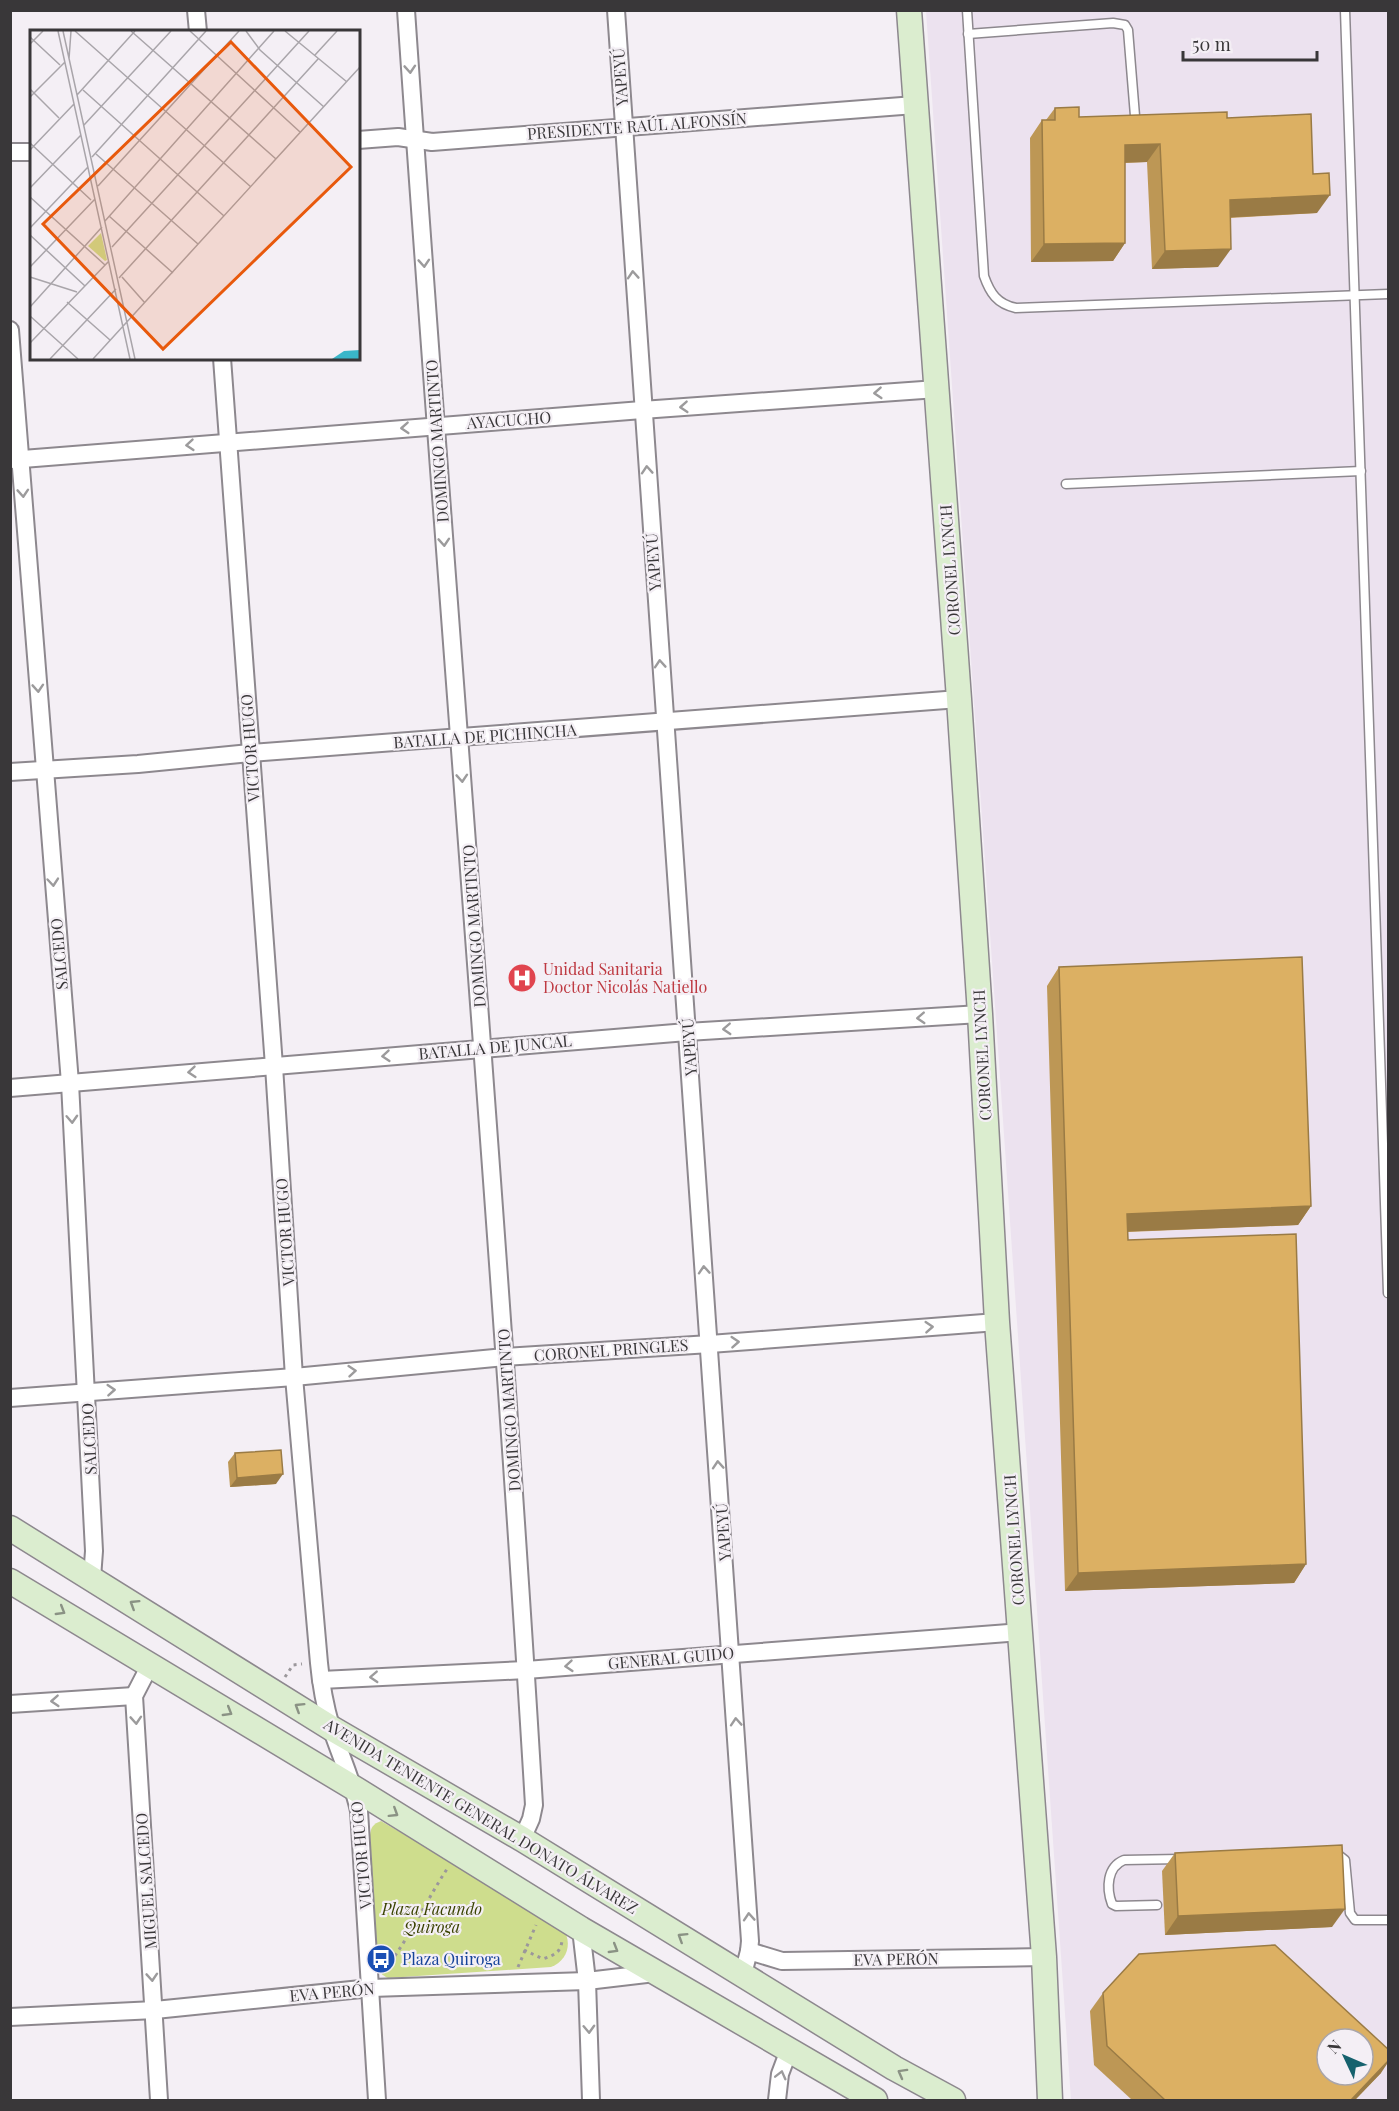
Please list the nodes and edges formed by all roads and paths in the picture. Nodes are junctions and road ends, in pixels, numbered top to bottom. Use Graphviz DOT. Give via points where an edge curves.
graph roads {
  1 [pos="196,10"];
  2 [pos="406,10"];
  3 [pos="616,10"];
  4 [pos="909,10"];
  5 [pos="967,10"];
  6 [pos="1345,10"];
  7 [pos="198,30"];
  8 [pos="968,34"];
  9 [pos="915,105"];
  10 [pos="1135,116"];
  11 [pos="623,127"];
  12 [pos="360,140"];
  13 [pos="415,140"];
  14 [pos="10,152"];
  15 [pos="30,152"];
  16 [pos="1389,294"];
  17 [pos="1356,295"];
  18 [pos="10,330"];
  19 [pos="222,360"];
  20 [pos="936,389"];
  21 [pos="642,410"];
  22 [pos="435,426"];
  23 [pos="228,442"];
  24 [pos="15,460"];
  25 [pos="1361,471"];
  26 [pos="1066,484"];
  27 [pos="959,699"];
  28 [pos="665,723"];
  29 [pos="459,738"];
  30 [pos="250,753"];
  31 [pos="44,768"];
  32 [pos="10,772"];
  33 [pos="980,1014"];
  34 [pos="687,1032"];
  35 [pos="483,1048"];
  36 [pos="274,1066"];
  37 [pos="70,1083"];
  38 [pos="10,1088"];
  39 [pos="1389,1293"];
  40 [pos="997,1322"];
  41 [pos="710,1344"];
  42 [pos="506,1357"];
  43 [pos="294,1377"];
  44 [pos="87,1392"];
  45 [pos="10,1398"];
  46 [pos="10,1528"];
  47 [pos="92,1578"];
  48 [pos="10,1581"];
  49 [pos="1021,1632"];
  50 [pos="732,1653"];
  51 [pos="150,1665"];
  52 [pos="526,1670"];
  53 [pos="321,1680"];
  54 [pos="134,1696"];
  55 [pos="10,1704"];
  56 [pos="331,1728"];
  57 [pos="354,1788"];
  58 [pos="522,1839"];
  59 [pos="1320,1857"];
  60 [pos="1193,1859"];
  61 [pos="447,1868"];
  62 [pos="1157,1905"];
  63 [pos="538,1920"];
  64 [pos="1389,1920"];
  65 [pos="581,1929"];
  66 [pos="749,1951"];
  67 [pos="1044,1957"];
  68 [pos="782,1961"];
  69 [pos="518,1967"];
  70 [pos="655,1973"];
  71 [pos="742,1974"];
  72 [pos="587,1981"];
  73 [pos="371,1988"];
  74 [pos="770,1991"];
  75 [pos="154,2010"];
  76 [pos="10,2017"];
  77 [pos="789,2050"];
  78 [pos="159,2100"];
  79 [pos="377,2100"];
  80 [pos="591,2100"];
  81 [pos="777,2100"];
  82 [pos="875,2100"];
  83 [pos="953,2100"];
  84 [pos="1050,2100"];
  1 -- 7 [label="street"];
  2 -- 13 [label="street, DOMINGO MARTINTO, one-way"];
  3 -- 11 [label="street, YAPEYÚ"];
  4 -- 9 [label="main road, CORONEL LYNCH"];
  5 -- 8 [label="lane"];
  6 -- 17 [label="lane"];
  8 -- 10 [label="lane" via="1125,25"];
  8 -- 17 [label="lane" via="984,276 988,289 1005,306"];
  9 -- 11 [label="street, PRESIDENTE RAÚL ALFONSÍN"];
  9 -- 20 [label="main road, CORONEL LYNCH"];
  11 -- 13 [label="street, PRESIDENTE RAÚL ALFONSÍN" via="432,142"];
  21 -- 11 [label="street, YAPEYÚ, one-way"];
  12 -- 13 [label="street, PRESIDENTE RAÚL ALFONSÍN"];
  13 -- 22 [label="street, DOMINGO MARTINTO, one-way"];
  14 -- 15 [label="street"];
  16 -- 17 [label="lane"];
  17 -- 25 [label="lane"];
  18 -- 24 [label="street, SALCEDO"];
  19 -- 23 [label="street, VICTOR HUGO"];
  20 -- 21 [label="street, AYACUCHO, one-way"];
  20 -- 27 [label="main road, CORONEL LYNCH"];
  21 -- 22 [label="street, AYACUCHO"];
  28 -- 21 [label="street, YAPEYÚ, one-way"];
  22 -- 23 [label="street, AYACUCHO, one-way"];
  22 -- 29 [label="street, DOMINGO MARTINTO, one-way"];
  23 -- 24 [label="street, AYACUCHO, one-way"];
  23 -- 30 [label="street, VICTOR HUGO"];
  24 -- 31 [label="street, SALCEDO, one-way"];
  25 -- 26 [label="lane"];
  25 -- 39 [label="lane"];
  27 -- 28 [label="street, BATALLA DE PICHINCHA"];
  27 -- 33 [label="main road, CORONEL LYNCH"];
  28 -- 29 [label="street, BATALLA DE PICHINCHA"];
  28 -- 34 [label="street, YAPEYÚ"];
  29 -- 30 [label="street, BATALLA DE PICHINCHA"];
  29 -- 35 [label="street, DOMINGO MARTINTO, one-way"];
  30 -- 31 [label="street, BATALLA DE PICHINCHA"];
  30 -- 36 [label="street, VICTOR HUGO"];
  31 -- 32 [label="street, BATALLA DE PICHINCHA"];
  31 -- 37 [label="street, SALCEDO, one-way"];
  33 -- 34 [label="street, BATALLA DE JUNCAL, one-way"];
  33 -- 40 [label="main road, CORONEL LYNCH"];
  34 -- 35 [label="street, BATALLA DE JUNCAL"];
  41 -- 34 [label="street, YAPEYÚ, one-way"];
  35 -- 36 [label="street, BATALLA DE JUNCAL, one-way"];
  35 -- 42 [label="street, DOMINGO MARTINTO"];
  36 -- 37 [label="street, BATALLA DE JUNCAL, one-way"];
  36 -- 43 [label="street, VICTOR HUGO"];
  37 -- 38 [label="street, BATALLA DE JUNCAL"];
  37 -- 44 [label="street, SALCEDO, one-way"];
  41 -- 40 [label="street, CORONEL PRINGLES, one-way"];
  40 -- 49 [label="main road, CORONEL LYNCH"];
  41 -- 42 [label="street, CORONEL PRINGLES"];
  50 -- 41 [label="street, YAPEYÚ, one-way"];
  43 -- 42 [label="street, CORONEL PRINGLES, one-way"];
  42 -- 52 [label="street, DOMINGO MARTINTO"];
  44 -- 43 [label="street, CORONEL PRINGLES, one-way"];
  43 -- 53 [label="street, VICTOR HUGO"];
  44 -- 45 [label="street, CORONEL PRINGLES"];
  44 -- 47 [label="street, SALCEDO"];
  46 -- 47 [label="main road, AVENIDA TENIENTE GENERAL DONATO ÁLVAREZ"];
  56 -- 47 [label="main road, AVENIDA TENIENTE GENERAL DONATO ÁLVAREZ, one-way"];
  48 -- 51 [label="main road, one-way"];
  49 -- 50 [label="street, GENERAL GUIDO"];
  49 -- 67 [label="main road, CORONEL LYNCH"];
  50 -- 52 [label="street, GENERAL GUIDO, one-way"];
  66 -- 50 [label="street, YAPEYÚ, one-way"];
  51 -- 54 [label="street"];
  51 -- 57 [label="main road, one-way"];
  52 -- 53 [label="street, GENERAL GUIDO, one-way"];
  52 -- 58 [label="street, DOMINGO MARTINTO" via="534,1805"];
  53 -- 56 [label="street, VICTOR HUGO"];
  54 -- 55 [label="street, one-way"];
  54 -- 75 [label="street, MIGUEL SALCEDO, one-way"];
  56 -- 57 [label="street, VICTOR HUGO"];
  56 -- 58 [label="main road, AVENIDA TENIENTE GENERAL DONATO ÁLVAREZ"];
  57 -- 65 [label="main road, one-way"];
  57 -- 73 [label="street, VICTOR HUGO" via="361,1831"];
  71 -- 58 [label="main road, AVENIDA TENIENTE GENERAL DONATO ÁLVAREZ, one-way"];
  59 -- 64 [label="lane" via="1340,1856 1345,1860 1350,1913 1355,1920"];
  60 -- 62 [label="lane" via="1124,1860 1111,1869 1112,1904"];
  61 -- 73 [label="path" via="400,1951"];
  63 -- 69 [label="path"];
  65 -- 70 [label="main road, one-way"];
  65 -- 72 [label="street"];
  66 -- 68 [label="street, EVA PERÓN"];
  66 -- 71 [label="street, YAPEYÚ"];
  67 -- 68 [label="street, EVA PERÓN"];
  67 -- 84 [label="main road, CORONEL LYNCH"];
  68 -- 74 [label="street" via="771,1980"];
  70 -- 72 [label="street, EVA PERÓN"];
  70 -- 77 [label="main road"];
  71 -- 74 [label="main road, AVENIDA TENIENTE GENERAL DONATO ÁLVAREZ"];
  72 -- 73 [label="street, EVA PERÓN"];
  72 -- 80 [label="street, one-way"];
  73 -- 75 [label="street, EVA PERÓN"];
  73 -- 79 [label="street, VICTOR HUGO"];
  83 -- 74 [label="main road, AVENIDA TENIENTE GENERAL DONATO ÁLVAREZ, one-way"];
  75 -- 76 [label="street, EVA PERÓN"];
  75 -- 78 [label="street, MIGUEL SALCEDO"];
  81 -- 77 [label="street, one-way" via="780,2074"];
  77 -- 82 [label="main road"];
}
